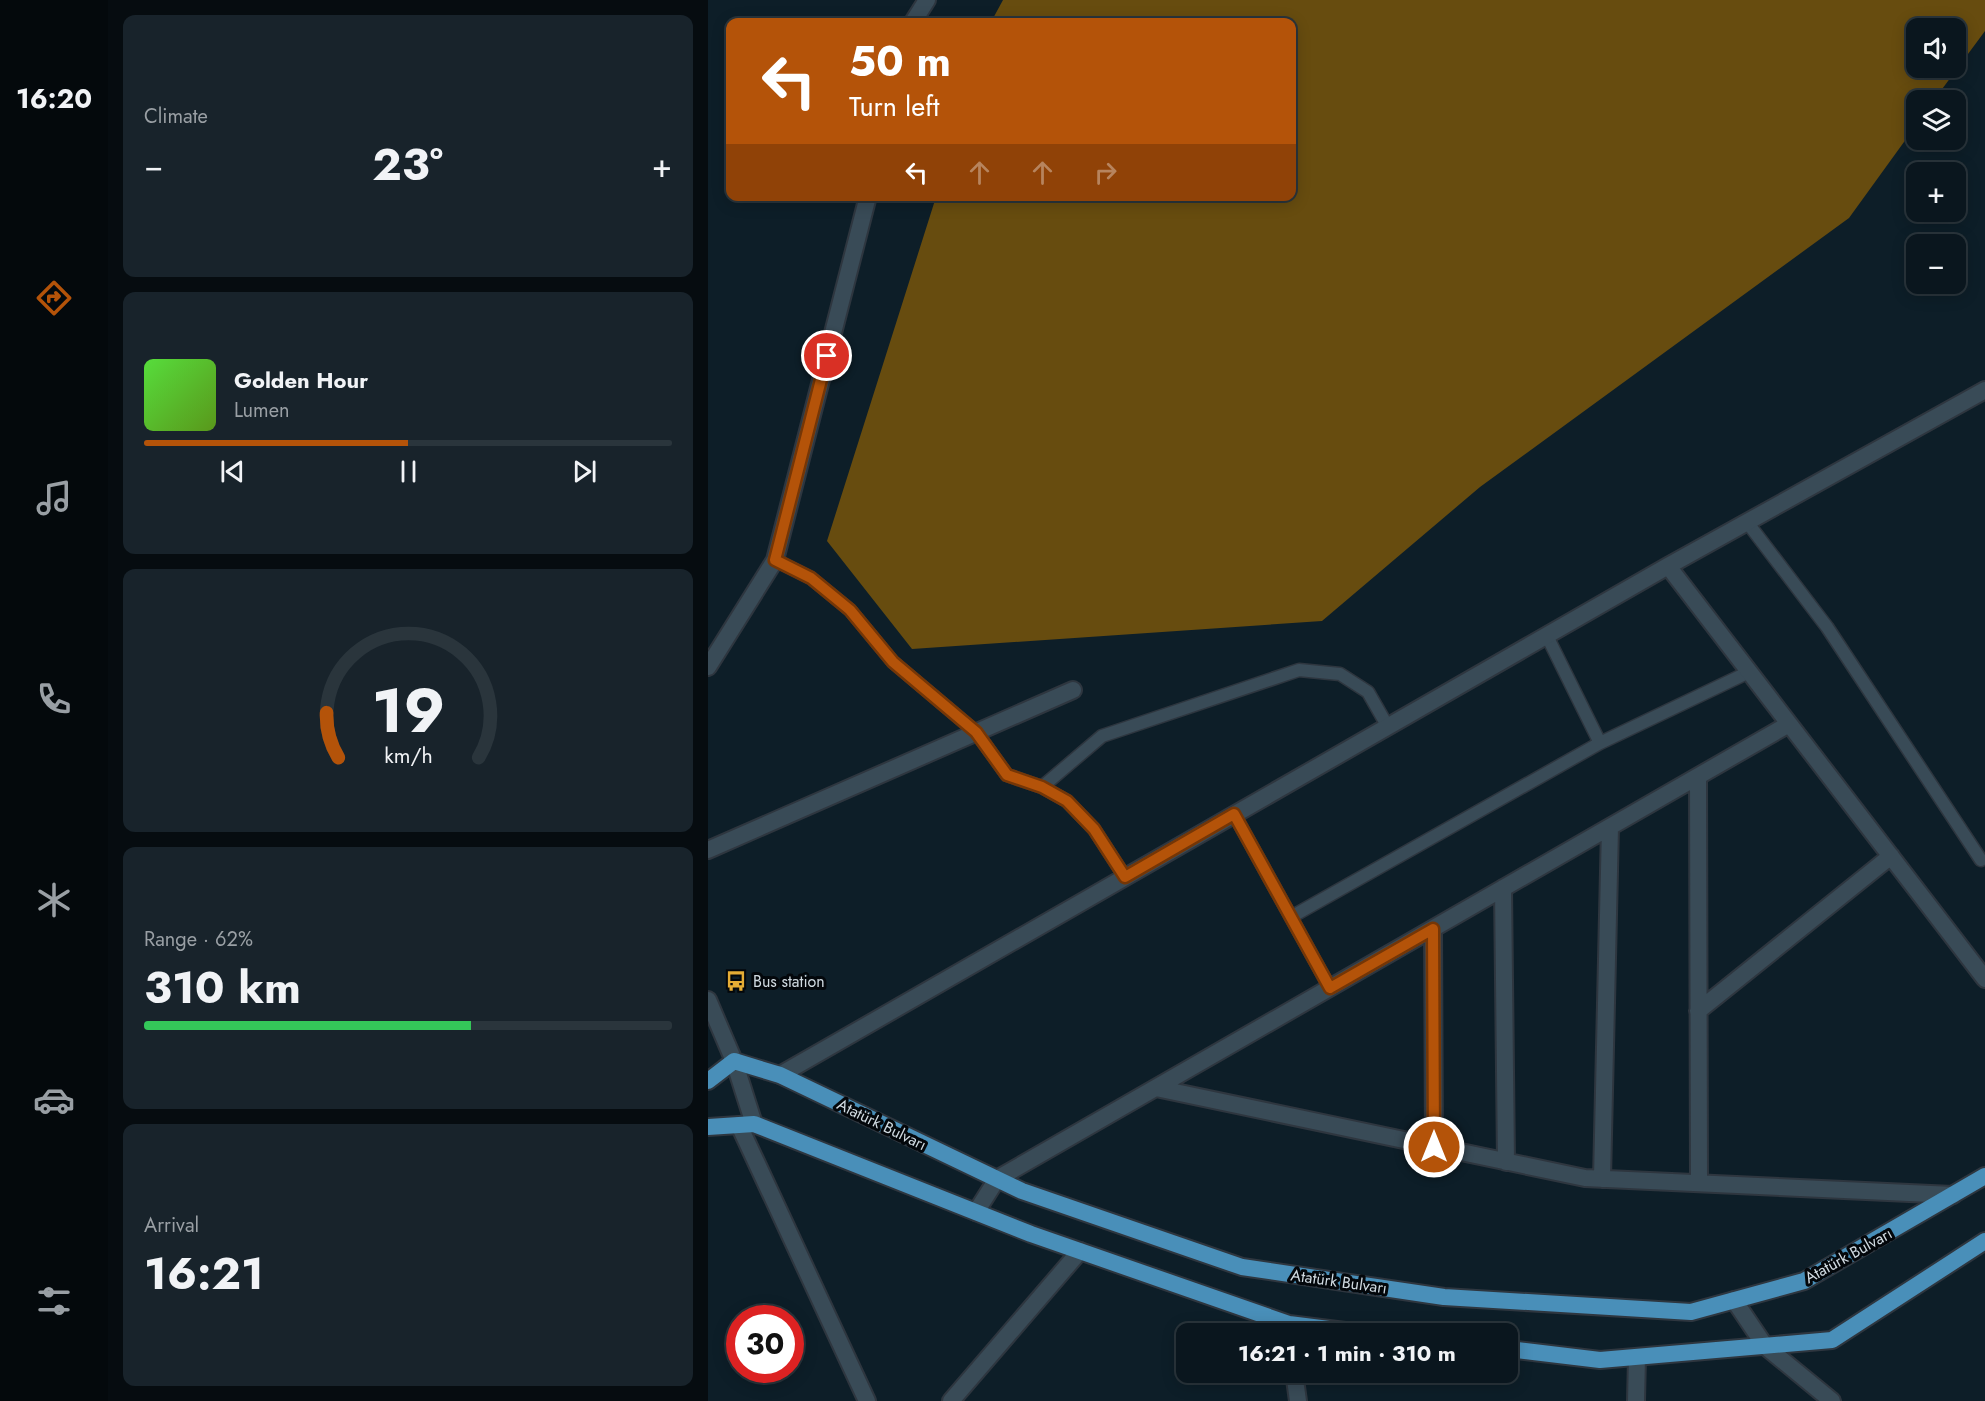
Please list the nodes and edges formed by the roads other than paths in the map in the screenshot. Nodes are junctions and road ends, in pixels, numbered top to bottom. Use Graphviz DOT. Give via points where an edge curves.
graph roads {
  1 [pos="927,0"];
  2 [pos="916,18"];
  3 [pos="867,201"];
  4 [pos="1985,390"];
  5 [pos="1747,522"];
  6 [pos="775,560"];
  7 [pos="1668,566"];
  8 [pos="1546,636"];
  9 [pos="708,667"];
  10 [pos="1749,672"];
  11 [pos="1073,690"];
  12 [pos="1789,724"];
  13 [pos="1388,727"];
  14 [pos="976,732"];
  15 [pos="1600,743"];
  16 [pos="1698,777"];
  17 [pos="1042,787"];
  18 [pos="1234,814"];
  19 [pos="1610,827"];
  20 [pos="708,850"];
  21 [pos="1890,856"];
  22 [pos="1981,860"];
  23 [pos="1125,877"];
  24 [pos="1503,888"];
  25 [pos="1291,917"];
  26 [pos="1433,929"];
  27 [pos="1985,980"];
  28 [pos="1330,988"];
  29 [pos="708,1000"];
  30 [pos="1698,1011"];
  31 [pos="734,1061"];
  32 [pos="780,1075"];
  33 [pos="708,1081"];
  34 [pos="1156,1088"];
  35 [pos="746,1125"];
  36 [pos="708,1127"];
  37 [pos="1434,1147"];
  38 [pos="1506,1162"];
  39 [pos="1985,1176"];
  40 [pos="997,1179"];
  41 [pos="1602,1179"];
  42 [pos="1699,1183"];
  43 [pos="1953,1195"];
  44 [pos="976,1212"];
  45 [pos="1985,1240"];
  46 [pos="1080,1251"];
  47 [pos="1734,1300"];
  48 [pos="1273,1323"];
  49 [pos="1765,1346"];
  50 [pos="1518,1350"];
  51 [pos="1637,1357"];
  52 [pos="1296,1383"];
  53 [pos="867,1401"];
  54 [pos="951,1401"];
  55 [pos="1298,1401"];
  56 [pos="1636,1401"];
  57 [pos="1832,1401"];
  1 -- 2 [label="street"];
  3 -- 6 [label="street"];
  4 -- 5 [label="street"];
  5 -- 7 [label="street"];
  5 -- 22 [label="lane" via="1827,627"];
  6 -- 9 [label="street"];
  6 -- 14 [label="lane" via="811,578 850,610 893,662"];
  7 -- 8 [label="street"];
  7 -- 10 [label="street"];
  8 -- 13 [label="street"];
  8 -- 15 [label="lane"];
  10 -- 12 [label="street"];
  10 -- 15 [label="lane"];
  11 -- 14 [label="street"];
  12 -- 16 [label="street"];
  12 -- 21 [label="street"];
  13 -- 17 [label="lane" via="1368,692 1340,674 1299,670 1102,736"];
  13 -- 18 [label="street"];
  14 -- 17 [label="lane" via="1007,775"];
  14 -- 20 [label="street"];
  15 -- 25 [label="lane"];
  16 -- 19 [label="street"];
  16 -- 30 [label="street"];
  17 -- 23 [label="lane" via="1067,801 1094,829"];
  18 -- 23 [label="street"];
  18 -- 25 [label="lane"];
  19 -- 24 [label="street"];
  19 -- 41 [label="street"];
  21 -- 27 [label="street"];
  21 -- 30 [label="street"];
  23 -- 32 [label="street"];
  24 -- 26 [label="street"];
  24 -- 38 [label="street"];
  25 -- 28 [label="lane"];
  26 -- 28 [label="street"];
  26 -- 37 [label="street"];
  28 -- 34 [label="street"];
  29 -- 31 [label="street"];
  30 -- 42 [label="street"];
  31 -- 32 [label="main road, Atatürk Bulvarı"];
  31 -- 33 [label="main road"];
  31 -- 35 [label="street"];
  32 -- 40 [label="main road, Atatürk Bulvarı"];
  34 -- 37 [label="street"];
  34 -- 40 [label="street"];
  35 -- 36 [label="main road"];
  35 -- 44 [label="main road"];
  35 -- 53 [label="street"];
  37 -- 38 [label="street"];
  38 -- 41 [label="street"];
  39 -- 43 [label="main road, Atatürk Bulvarı"];
  40 -- 44 [label="street"];
  40 -- 47 [label="main road, Atatürk Bulvarı" via="1242,1267 1444,1297 1691,1312"];
  41 -- 42 [label="street"];
  42 -- 43 [label="street"];
  43 -- 47 [label="main road, Atatürk Bulvarı" via="1804,1281"];
  44 -- 46 [label="main road"];
  45 -- 49 [label="main road" via="1832,1340"];
  46 -- 48 [label="main road"];
  46 -- 54 [label="street"];
  47 -- 49 [label="street"];
  49 -- 51 [label="main road"];
  49 -- 57 [label="street"];
  50 -- 51 [label="main road" via="1600,1360"];
  51 -- 56 [label="street"];
  52 -- 55 [label="street"];
}
